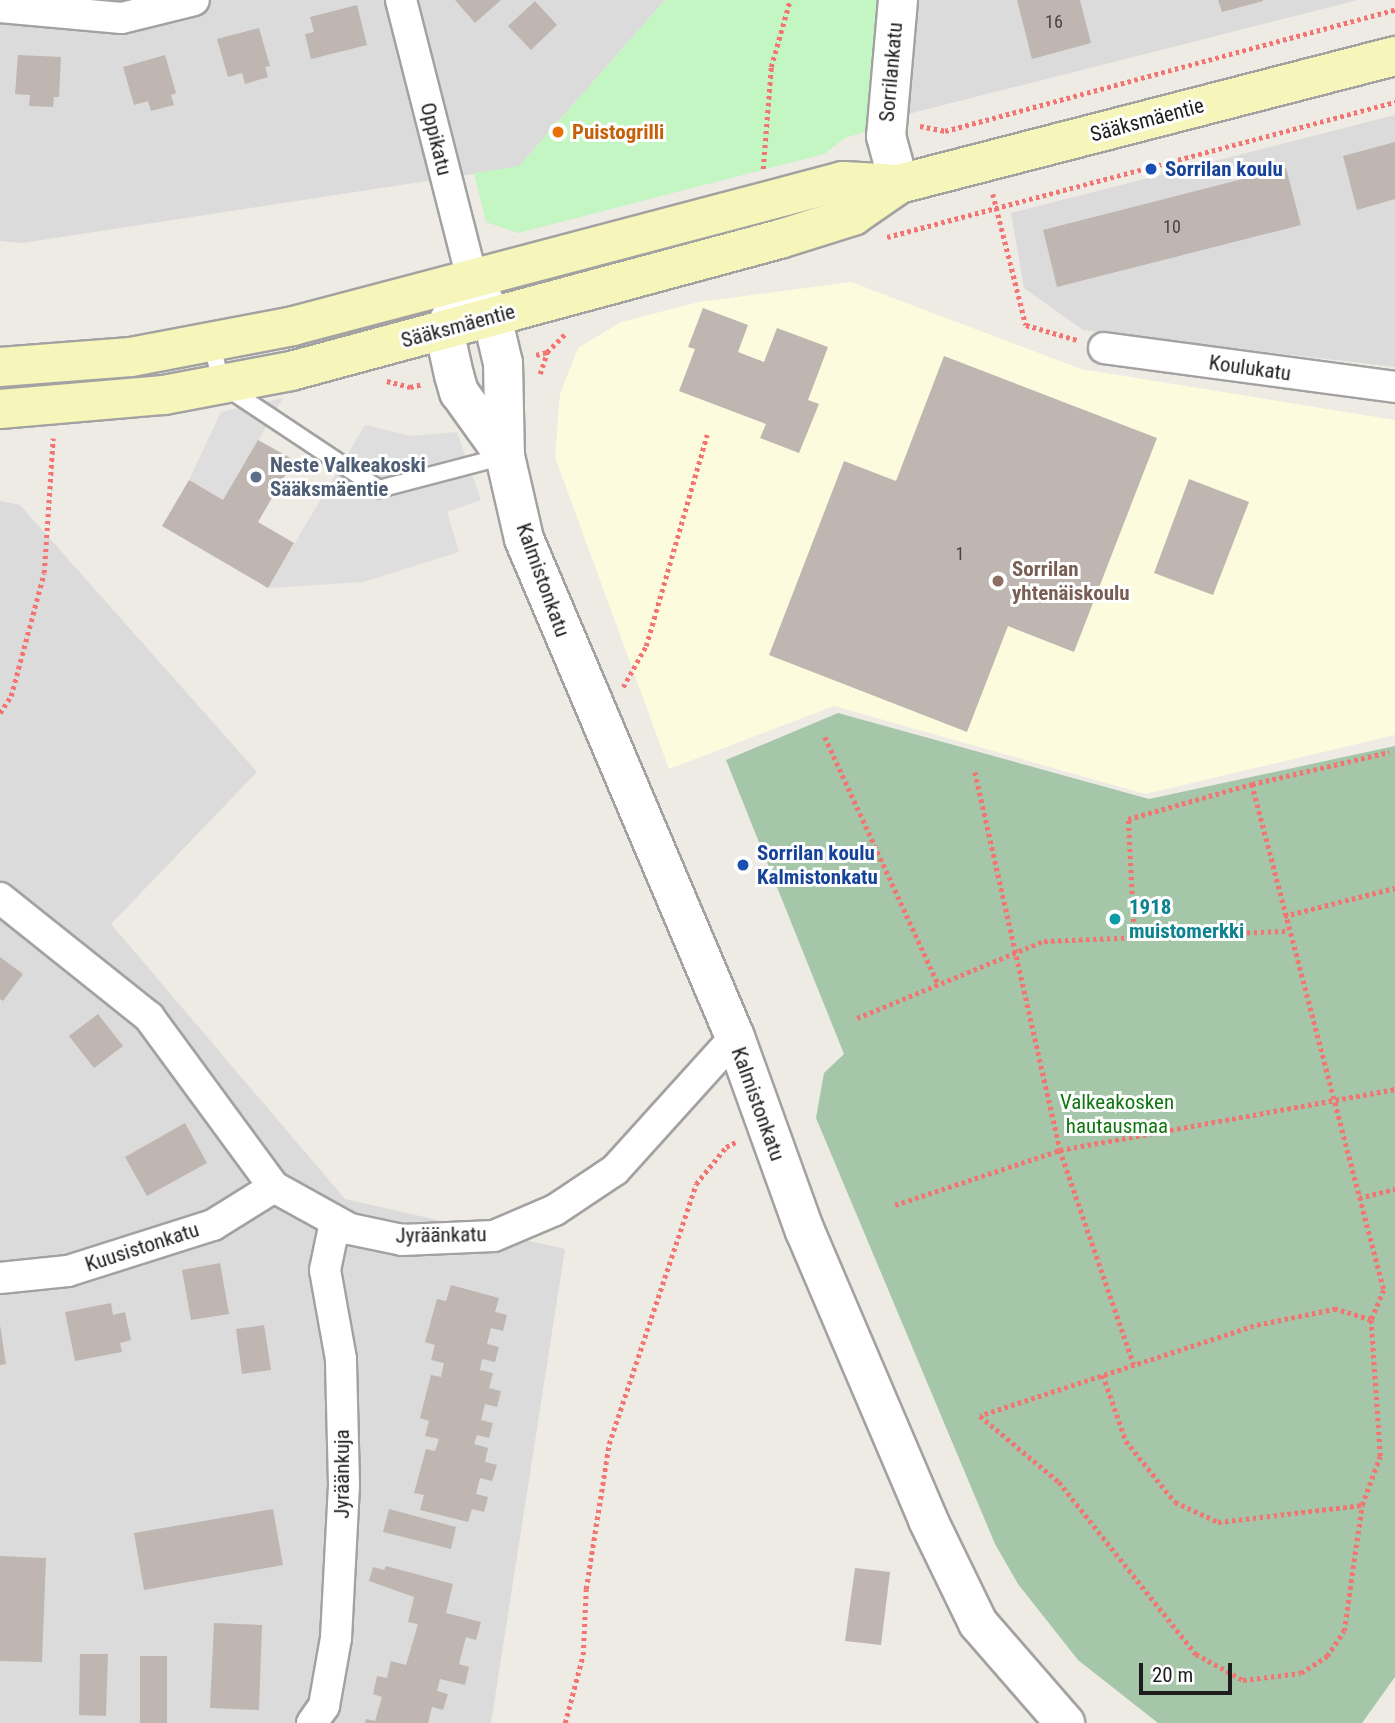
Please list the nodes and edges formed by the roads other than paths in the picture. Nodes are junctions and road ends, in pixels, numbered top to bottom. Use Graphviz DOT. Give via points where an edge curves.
graph roads {
  1 [pos="194,0"];
  2 [pos="401,0"];
  3 [pos="898,0"];
  4 [pos="0,6"];
  5 [pos="1395,56"];
  6 [pos="899,184"];
  7 [pos="472,278"];
  8 [pos="492,317"];
  9 [pos="444,330"];
  10 [pos="212,343"];
  11 [pos="1104,348"];
  12 [pos="0,367"];
  13 [pos="220,384"];
  14 [pos="1395,387"];
  15 [pos="0,409"];
  16 [pos="505,456"];
  17 [pos="0,898"];
  18 [pos="735,1037"];
  19 [pos="274,1187"];
  20 [pos="335,1222"];
  21 [pos="0,1278"];
  22 [pos="312,1723"];
  23 [pos="1065,1723"];
  1 -- 4 [label="street" via="122,18"];
  2 -- 7 [label="street, Oppikatu"];
  3 -- 6 [label="street, Sorrilankatu" via="886,136"];
  5 -- 6 [label="main road, Sääksmäentie"];
  6 -- 7 [label="main road, Sääksmäentie" via="843,181"];
  6 -- 8 [label="main road, Sääksmäentie" via="853,216"];
  7 -- 8 [label="street, Kalmistonkatu"];
  7 -- 9 [label="street"];
  7 -- 10 [label="main road, Sääksmäentie"];
  8 -- 9 [label="main road, Sääksmäentie"];
  8 -- 16 [label="street, Kalmistonkatu" via="505,383"];
  9 -- 13 [label="main road, Sääksmäentie"];
  9 -- 16 [label="street, Kalmistonkatu" via="459,392"];
  10 -- 12 [label="main road, Sääksmäentie" via="131,357"];
  10 -- 13 [label="lane"];
  11 -- 14 [label="street, Koulukatu"];
  13 -- 15 [label="main road, Sääksmäentie" via="164,396"];
  13 -- 16 [label="lane" via="379,489"];
  16 -- 18 [label="street, Kalmistonkatu" via="524,539"];
  17 -- 19 [label="street, Jyräänkatu" via="149,1017"];
  18 -- 20 [label="street, Jyräänkatu" via="615,1170 555,1210 494,1236 402,1240"];
  18 -- 23 [label="street, Kalmistonkatu" via="765,1125 928,1520 978,1622"];
  19 -- 20 [label="street, Jyräänkatu"];
  19 -- 21 [label="street, Kuusistonkatu" via="213,1225 68,1271"];
  20 -- 22 [label="street, Jyräänkuja" via="326,1270 341,1359 344,1485 336,1638 324,1706"];
}
